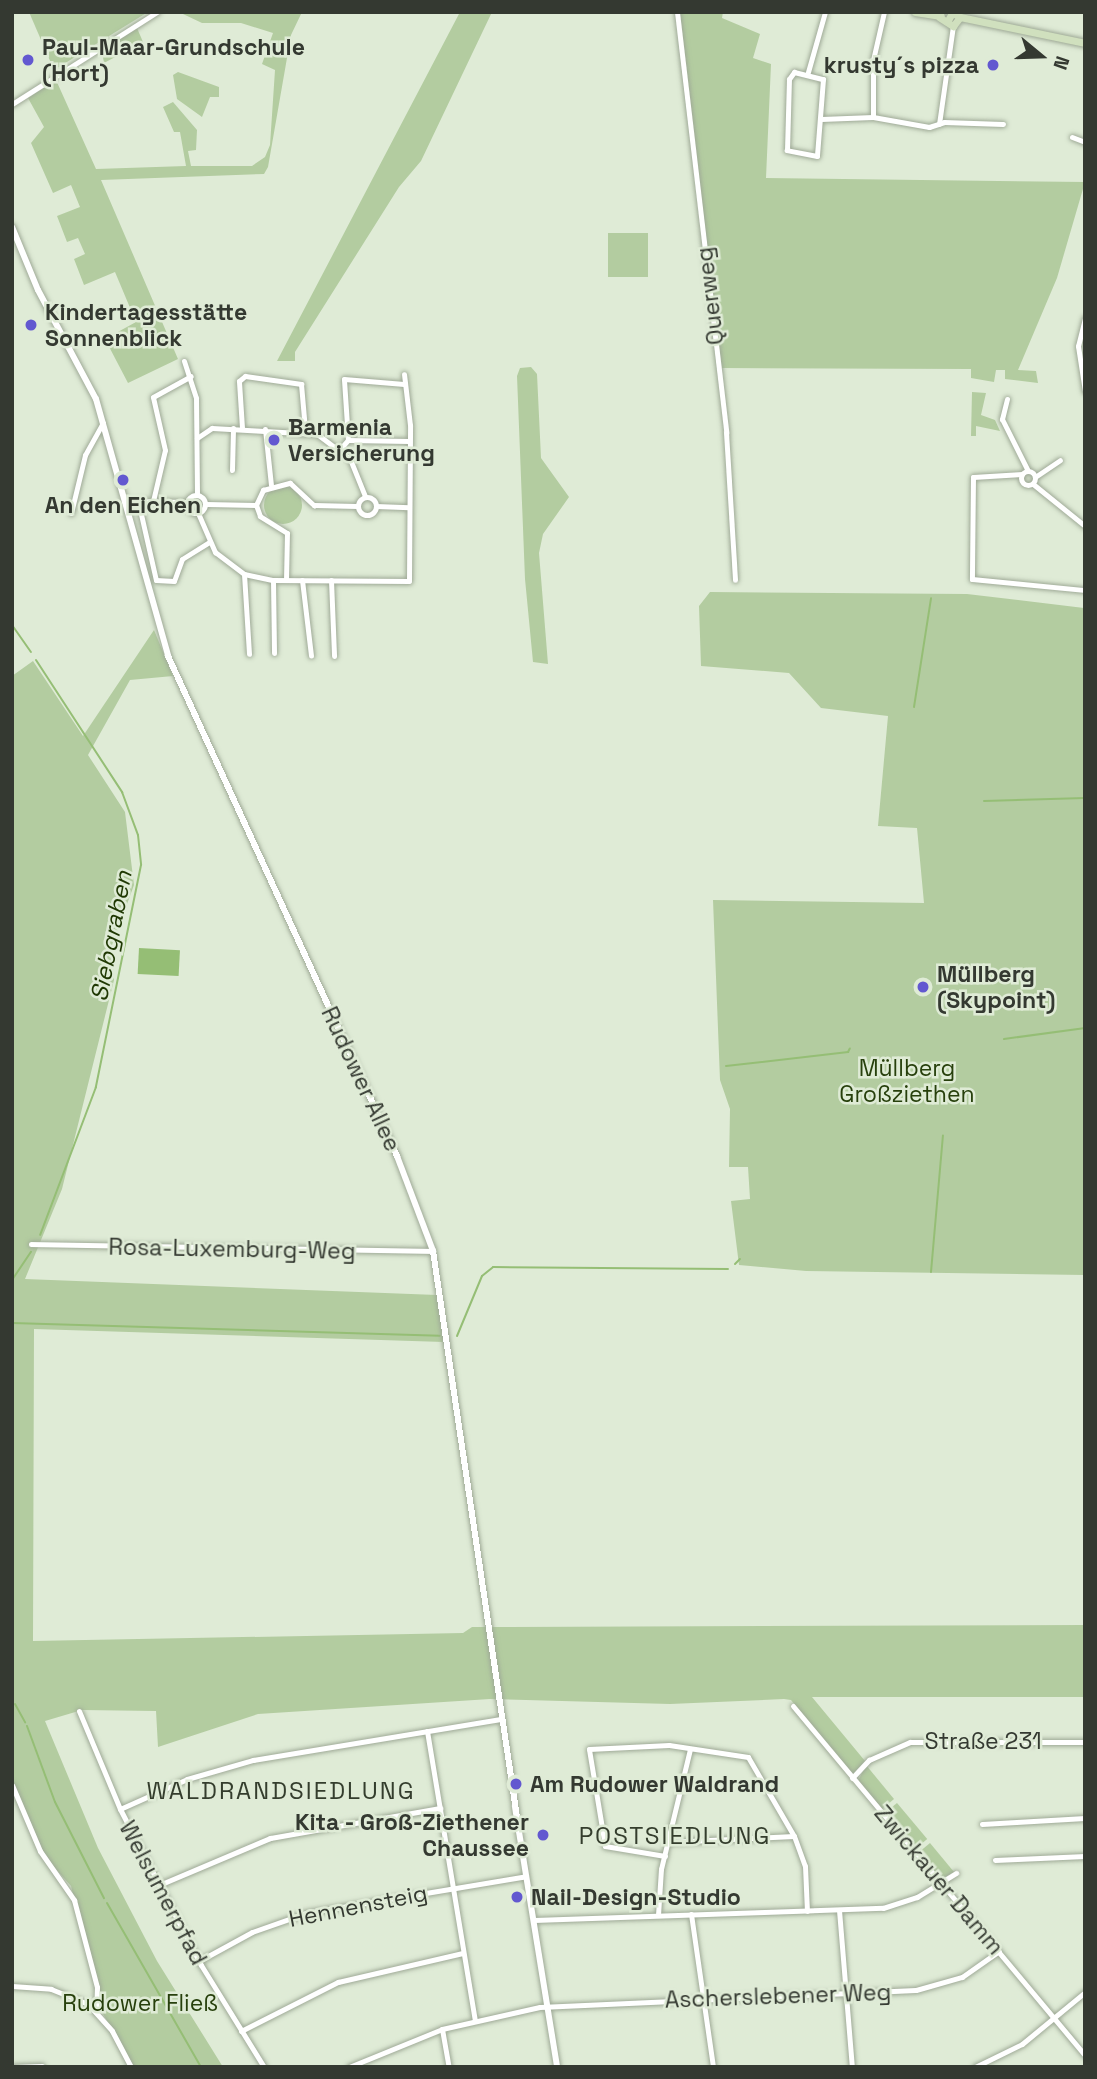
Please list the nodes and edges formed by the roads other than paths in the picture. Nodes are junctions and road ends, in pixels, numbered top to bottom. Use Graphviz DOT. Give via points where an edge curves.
graph roads {
  1 [pos="157,12"];
  2 [pos="677,12"];
  3 [pos="825,12"];
  4 [pos="884,12"];
  5 [pos="915,12"];
  6 [pos="954,18"];
  7 [pos="1085,43"];
  8 [pos="808,72"];
  9 [pos="12,104"];
  10 [pos="873,117"];
  11 [pos="821,119"];
  12 [pos="939,124"];
  13 [pos="1003,124"];
  14 [pos="1072,137"];
  15 [pos="1085,142"];
  16 [pos="12,227"];
  17 [pos="1085,318"];
  18 [pos="184,360"];
  19 [pos="404,374"];
  20 [pos="191,376"];
  21 [pos="404,384"];
  22 [pos="1085,391"];
  23 [pos="1007,400"];
  24 [pos="198,419"];
  25 [pos="103,424"];
  26 [pos="233,428"];
  27 [pos="242,428"];
  28 [pos="207,429"];
  29 [pos="265,429"];
  30 [pos="305,430"];
  31 [pos="197,438"];
  32 [pos="348,440"];
  33 [pos="409,441"];
  34 [pos="341,448"];
  35 [pos="1060,460"];
  36 [pos="232,470"];
  37 [pos="1025,472"];
  38 [pos="1034,481"];
  39 [pos="271,485"];
  40 [pos="197,495"];
  41 [pos="365,496"];
  42 [pos="124,501"];
  43 [pos="138,501"];
  44 [pos="153,501"];
  45 [pos="187,502"];
  46 [pos="206,504"];
  47 [pos="257,505"];
  48 [pos="357,506"];
  49 [pos="376,506"];
  50 [pos="409,506"];
  51 [pos="71,513"];
  52 [pos="198,513"];
  53 [pos="1085,526"];
  54 [pos="208,543"];
  55 [pos="244,574"];
  56 [pos="273,580"];
  57 [pos="286,580"];
  58 [pos="302,580"];
  59 [pos="331,580"];
  60 [pos="735,580"];
  61 [pos="1085,590"];
  62 [pos="274,653"];
  63 [pos="249,654"];
  64 [pos="310,656"];
  65 [pos="334,656"];
  66 [pos="31,1244"];
  67 [pos="433,1251"];
  68 [pos="793,1706"];
  69 [pos="79,1711"];
  70 [pos="501,1719"];
  71 [pos="427,1731"];
  72 [pos="1085,1741"];
  73 [pos="690,1749"];
  74 [pos="852,1778"];
  75 [pos="12,1785"];
  76 [pos="440,1808"];
  77 [pos="120,1809"];
  78 [pos="1085,1818"];
  79 [pos="982,1824"];
  80 [pos="794,1836"];
  81 [pos="668,1842"];
  82 [pos="665,1856"];
  83 [pos="1085,1856"];
  84 [pos="995,1860"];
  85 [pos="956,1873"];
  86 [pos="526,1876"];
  87 [pos="942,1884"];
  88 [pos="159,1885"];
  89 [pos="453,1888"];
  90 [pos="839,1910"];
  91 [pos="807,1911"];
  92 [pos="691,1914"];
  93 [pos="658,1915"];
  94 [pos="534,1920"];
  95 [pos="999,1951"];
  96 [pos="463,1953"];
  97 [pos="199,1961"];
  98 [pos="12,1986"];
  99 [pos="1085,1992"];
  100 [pos="845,1993"];
  101 [pos="702,1999"];
  102 [pos="547,2006"];
  103 [pos="96,2011"];
  104 [pos="1053,2018"];
  105 [pos="475,2020"];
  106 [pos="442,2029"];
  107 [pos="241,2031"];
  108 [pos="1085,2055"];
  109 [pos="42,2066"];
  110 [pos="13,2067"];
  111 [pos="30,2067"];
  112 [pos="131,2067"];
  113 [pos="264,2067"];
  114 [pos="349,2067"];
  115 [pos="449,2067"];
  116 [pos="557,2067"];
  117 [pos="713,2067"];
  118 [pos="852,2067"];
  119 [pos="975,2067"];
  1 -- 9 [label="street"];
  2 -- 60 [label="street, Querweg" via="726,432"];
  3 -- 8 [label="street"];
  4 -- 10 [label="street" via="873,60"];
  5 -- 6 [label="main road"];
  6 -- 7 [label="main road"];
  6 -- 12 [label="street"];
  8 -- 11 [label="street" via="822,79"];
  8 -- 11 [label="street" via="794,72 789,79 789,154 819,155"];
  10 -- 11 [label="street"];
  10 -- 12 [label="street"];
  12 -- 13 [label="street"];
  14 -- 15 [label="street"];
  16 -- 25 [label="street, Rudower Allee" via="38,290 93,391"];
  17 -- 22 [label="street" via="1078,363"];
  18 -- 20 [label="street"];
  19 -- 21 [label="street"];
  20 -- 24 [label="street"];
  20 -- 44 [label="street" via="153,397 165,450"];
  21 -- 32 [label="street" via="342,378"];
  21 -- 33 [label="street"];
  23 -- 37 [label="street" via="1002,419"];
  24 -- 28 [label="street"];
  24 -- 31 [label="street"];
  25 -- 42 [label="street, Rudower Allee"];
  25 -- 51 [label="street" via="85,455"];
  26 -- 27 [label="street"];
  26 -- 28 [label="street"];
  26 -- 36 [label="street"];
  27 -- 29 [label="street"];
  27 -- 30 [label="street" via="240,377 301,380"];
  28 -- 31 [label="street"];
  29 -- 30 [label="street"];
  29 -- 39 [label="street"];
  30 -- 34 [label="street"];
  31 -- 40 [label="street"];
  32 -- 33 [label="street"];
  32 -- 34 [label="street"];
  33 -- 50 [label="street"];
  34 -- 41 [label="street" via="356,468"];
  35 -- 38 [label="street"];
  37 -- 38 [label="street"];
  37 -- 38 [label="street" via="1023,484"];
  37 -- 61 [label="street" via="973,477 972,579"];
  38 -- 53 [label="street"];
  39 -- 47 [label="street"];
  39 -- 48 [label="street" via="296,485 314,505"];
  40 -- 45 [label="street"];
  40 -- 46 [label="street"];
  41 -- 48 [label="street"];
  41 -- 49 [label="street"];
  42 -- 43 [label="street"];
  42 -- 67 [label="street, Rudower Allee" via="168,656 397,1156"];
  43 -- 44 [label="street"];
  43 -- 54 [label="street" via="156,580 173,581 182,559"];
  44 -- 45 [label="street"];
  45 -- 52 [label="street"];
  46 -- 47 [label="street"];
  46 -- 52 [label="street"];
  47 -- 57 [label="street" via="264,521 285,529"];
  48 -- 49 [label="street" via="368,515"];
  49 -- 50 [label="street"];
  50 -- 59 [label="street" via="409,581"];
  52 -- 54 [label="street"];
  54 -- 55 [label="street"];
  55 -- 56 [label="street"];
  55 -- 63 [label="street"];
  56 -- 57 [label="street"];
  56 -- 62 [label="street"];
  57 -- 58 [label="street"];
  58 -- 59 [label="street"];
  58 -- 64 [label="street"];
  59 -- 65 [label="street"];
  66 -- 67 [label="street, Rosa-Luxemburg-Weg"];
  67 -- 70 [label="street, Rudower Allee"];
  68 -- 74 [label="street, Zwickauer Damm"];
  69 -- 77 [label="street, Welsumerpfad"];
  70 -- 71 [label="street"];
  70 -- 86 [label="street, Rudower Allee"];
  71 -- 76 [label="street"];
  71 -- 77 [label="street" via="228,1766"];
  72 -- 74 [label="street, Straße 231" via="910,1742 869,1760"];
  73 -- 80 [label="street" via="748,1757"];
  73 -- 81 [label="street"];
  73 -- 82 [label="street" via="650,1745 589,1749 605,1846"];
  74 -- 87 [label="street, Zwickauer Damm"];
  75 -- 103 [label="street" via="40,1850 74,1900 97,1987"];
  76 -- 88 [label="street" via="270,1838"];
  76 -- 89 [label="street"];
  77 -- 88 [label="street, Welsumerpfad"];
  78 -- 79 [label="street"];
  80 -- 81 [label="street"];
  80 -- 91 [label="street" via="805,1866"];
  81 -- 82 [label="street"];
  82 -- 93 [label="street"];
  83 -- 84 [label="street"];
  85 -- 87 [label="street"];
  86 -- 89 [label="street, Hennensteig"];
  86 -- 94 [label="street, Rudower Allee"];
  87 -- 90 [label="street" via="897,1905"];
  87 -- 95 [label="street, Zwickauer Damm"];
  88 -- 97 [label="street, Welsumerpfad"];
  89 -- 96 [label="street"];
  89 -- 97 [label="street, Hennensteig" via="298,1915"];
  90 -- 91 [label="street"];
  90 -- 100 [label="street"];
  91 -- 92 [label="street"];
  92 -- 93 [label="street"];
  92 -- 101 [label="street"];
  93 -- 94 [label="street"];
  94 -- 102 [label="street, Rudower Allee"];
  95 -- 100 [label="street, Ascherslebener Weg" via="970,1972 934,1987"];
  95 -- 104 [label="street, Zwickauer Damm"];
  96 -- 105 [label="street"];
  96 -- 107 [label="street" via="338,1982"];
  97 -- 107 [label="street, Welsumerpfad"];
  98 -- 103 [label="street" via="64,1992"];
  99 -- 104 [label="street"];
  100 -- 101 [label="street, Ascherslebener Weg"];
  100 -- 118 [label="street"];
  101 -- 102 [label="street, Ascherslebener Weg"];
  101 -- 117 [label="street"];
  102 -- 105 [label="street, Ascherslebener Weg"];
  102 -- 116 [label="street, Rudower Allee"];
  103 -- 112 [label="street"];
  104 -- 108 [label="street, Zwickauer Damm"];
  104 -- 119 [label="street" via="1023,2044"];
  105 -- 106 [label="street, Ascherslebener Weg"];
  106 -- 114 [label="street, Ascherslebener Weg"];
  106 -- 115 [label="street"];
  107 -- 113 [label="street, Welsumerpfad"];
  109 -- 111 [label="street"];
  110 -- 111 [label="street"];
}
